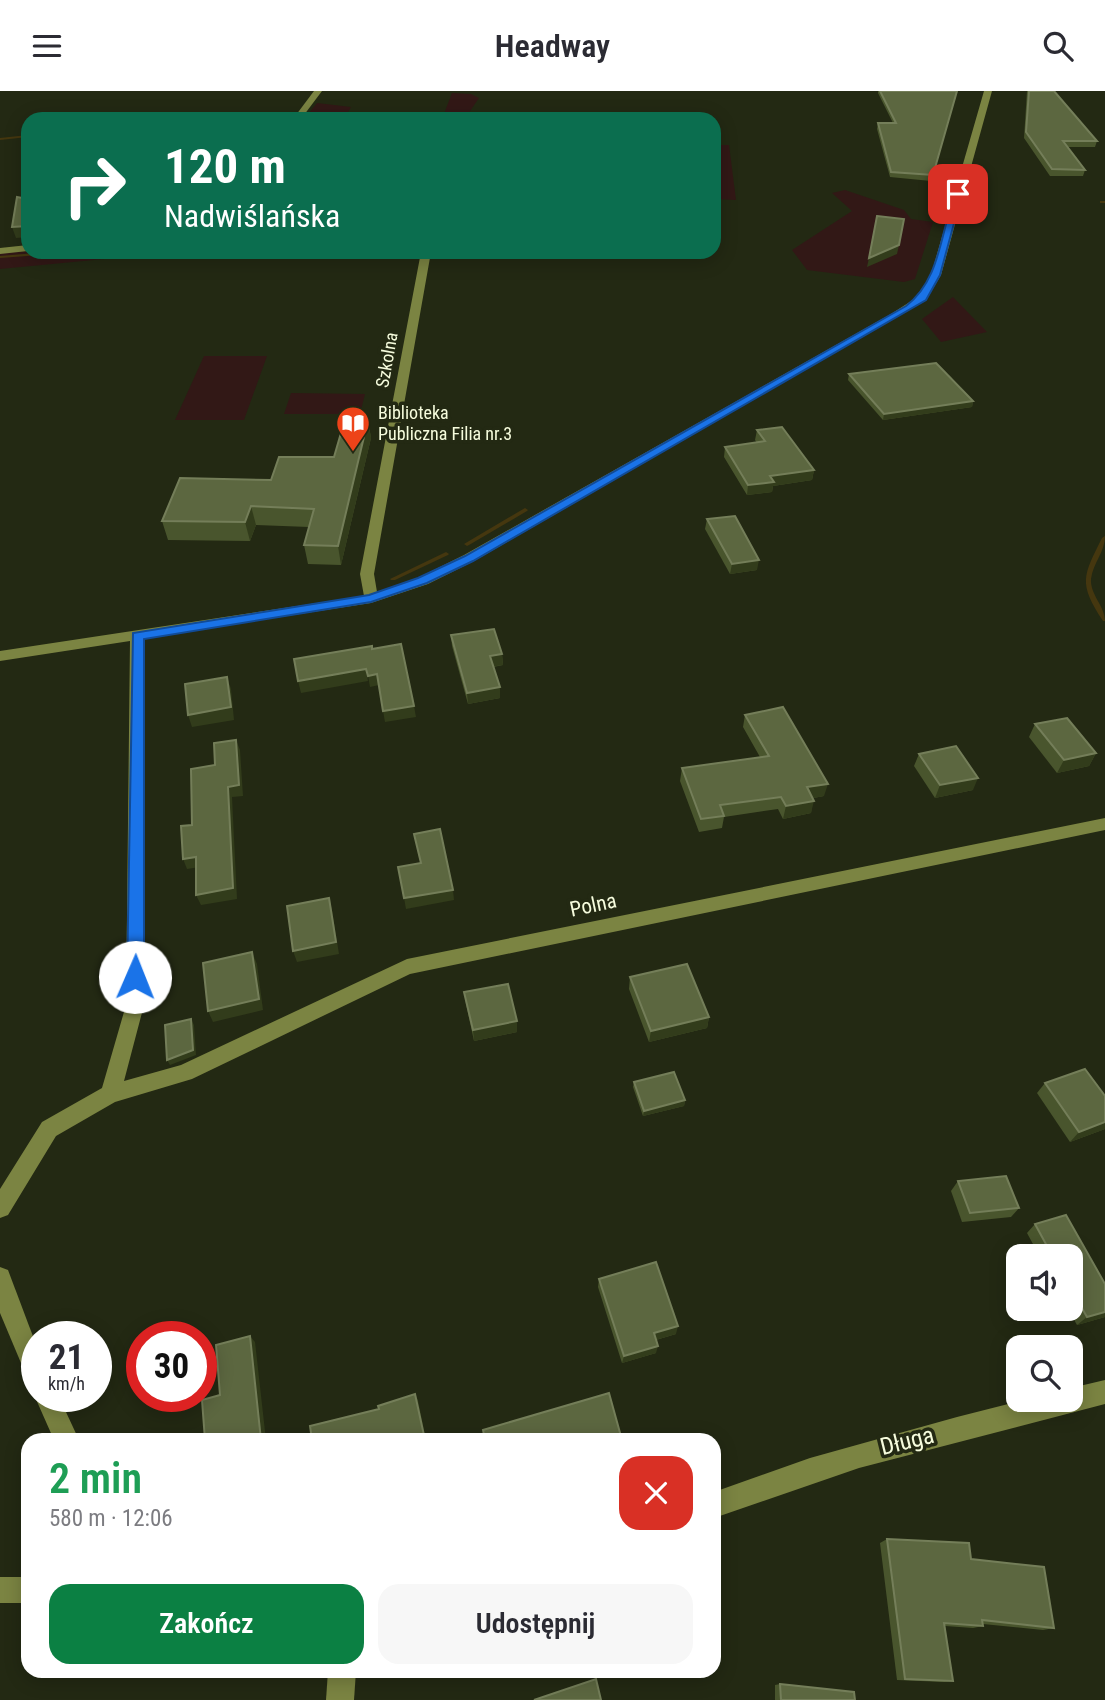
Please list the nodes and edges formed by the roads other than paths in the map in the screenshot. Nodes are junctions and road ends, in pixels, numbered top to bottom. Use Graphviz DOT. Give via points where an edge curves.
graph roads {
  1 [pos="318,91"];
  2 [pos="988,91"];
  3 [pos="302,112"];
  4 [pos="21,250"];
  5 [pos="0,251"];
  6 [pos="425,259"];
  7 [pos="371,599"];
  8 [pos="137,636"];
  9 [pos="0,656"];
  10 [pos="1105,824"];
  11 [pos="110,1094"];
  12 [pos="0,1208"];
  13 [pos="0,1278"];
  14 [pos="21,1339"];
  15 [pos="1105,1392"];
  16 [pos="54,1412"];
  17 [pos="64,1433"];
  18 [pos="721,1502"];
  19 [pos="0,1590"];
  20 [pos="21,1590"];
  21 [pos="341,1678"];
  22 [pos="340,1700"];
  1 -- 3 [label="street"];
  2 -- 7 [label="street" via="936,275 923,298 469,558"];
  4 -- 5 [label="street"];
  6 -- 7 [label="street, Szkolna" via="367,574"];
  7 -- 8 [label="street"];
  8 -- 9 [label="street"];
  8 -- 11 [label="street" via="135,1005"];
  10 -- 11 [label="street, Polna" via="407,967 185,1073"];
  11 -- 12 [label="street, Polna" via="49,1129"];
  13 -- 14 [label="street"];
  15 -- 18 [label="street, Długa" via="870,1450"];
  16 -- 17 [label="street"];
  19 -- 20 [label="street"];
  21 -- 22 [label="street"];
}
